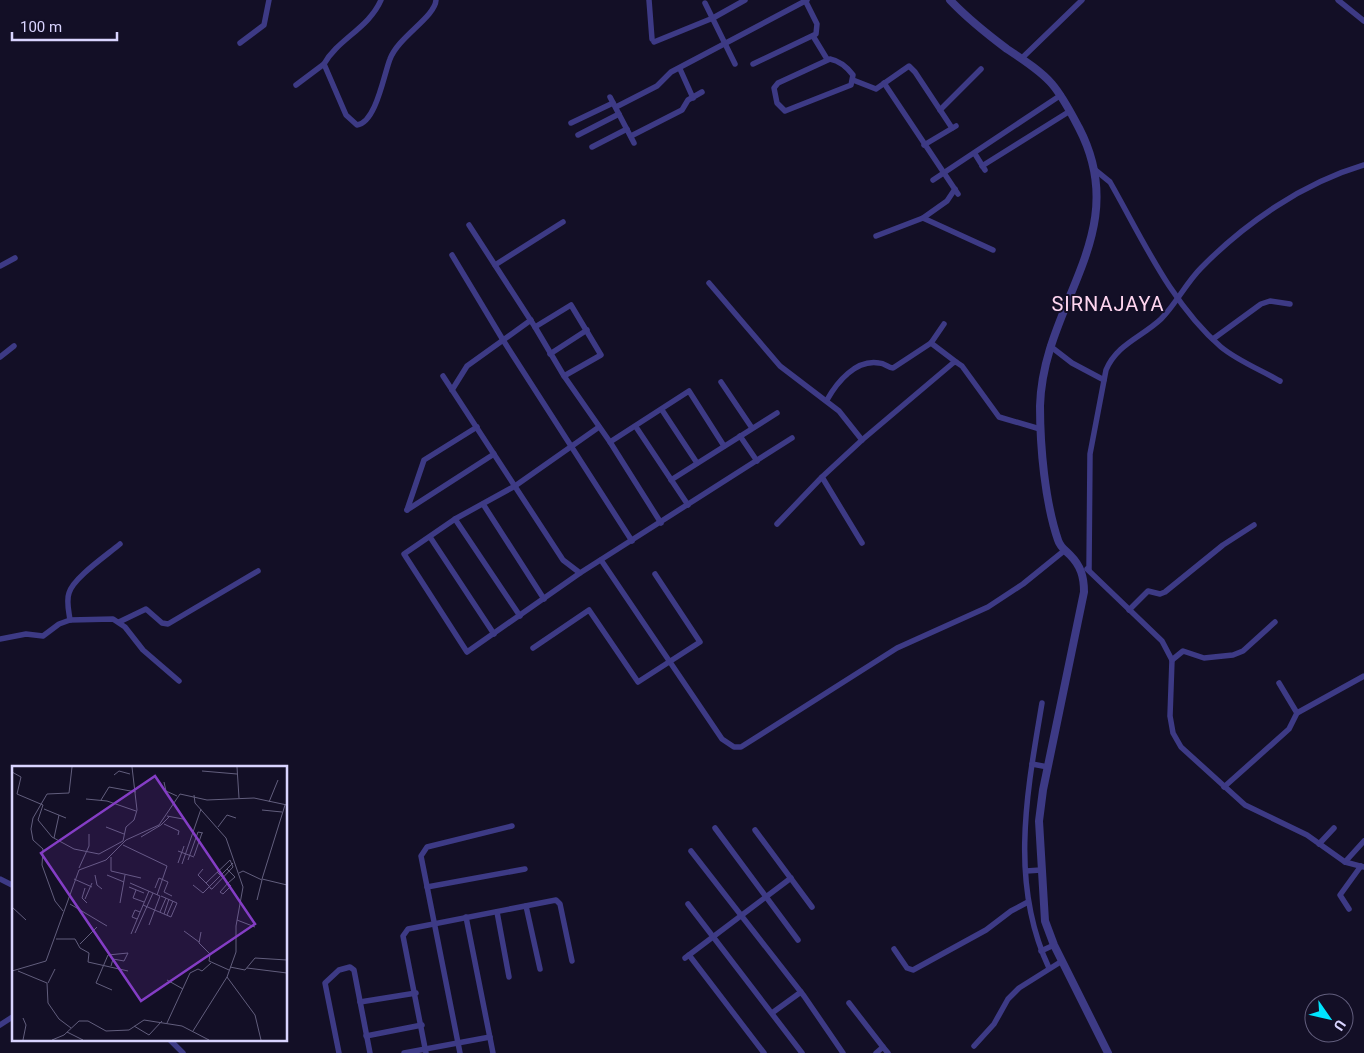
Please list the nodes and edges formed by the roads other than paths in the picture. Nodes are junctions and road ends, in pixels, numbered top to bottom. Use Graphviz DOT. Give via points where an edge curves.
graph roads {
  1 [pos="269,0"];
  2 [pos="381,0"];
  3 [pos="436,0"];
  4 [pos="649,0"];
  5 [pos="745,0"];
  6 [pos="806,0"];
  7 [pos="950,0"];
  8 [pos="1082,0"];
  9 [pos="1338,0"];
  10 [pos="706,3"];
  11 [pos="713,18"];
  12 [pos="1364,21"];
  13 [pos="813,36"];
  14 [pos="240,43"];
  15 [pos="725,43"];
  16 [pos="1021,58"];
  17 [pos="827,59"];
  18 [pos="324,64"];
  19 [pos="735,64"];
  20 [pos="753,64"];
  21 [pos="680,69"];
  22 [pos="981,69"];
  23 [pos="853,80"];
  24 [pos="884,83"];
  25 [pos="296,85"];
  26 [pos="702,92"];
  27 [pos="1061,95"];
  28 [pos="693,98"];
  29 [pos="613,102"];
  30 [pos="940,110"];
  31 [pos="1070,110"];
  32 [pos="619,114"];
  33 [pos="571,123"];
  34 [pos="627,128"];
  35 [pos="578,135"];
  36 [pos="631,136"];
  37 [pos="634,143"];
  38 [pos="924,145"];
  39 [pos="592,147"];
  40 [pos="975,154"];
  41 [pos="1364,165"];
  42 [pos="1094,169"];
  43 [pos="944,173"];
  44 [pos="933,180"];
  45 [pos="923,218"];
  46 [pos="563,222"];
  47 [pos="469,225"];
  48 [pos="876,236"];
  49 [pos="993,250"];
  50 [pos="452,255"];
  51 [pos="15,258"];
  52 [pos="495,265"];
  53 [pos="0,266"];
  54 [pos="709,283"];
  55 [pos="1177,297"];
  56 [pos="1290,304"];
  57 [pos="531,320"];
  58 [pos="944,324"];
  59 [pos="535,327"];
  60 [pos="587,330"];
  61 [pos="1213,339"];
  62 [pos="503,340"];
  63 [pos="931,344"];
  64 [pos="14,346"];
  65 [pos="1050,346"];
  66 [pos="550,354"];
  67 [pos="0,357"];
  68 [pos="956,362"];
  69 [pos="443,376"];
  70 [pos="564,376"];
  71 [pos="1104,380"];
  72 [pos="1280,381"];
  73 [pos="721,382"];
  74 [pos="452,390"];
  75 [pos="827,400"];
  76 [pos="662,410"];
  77 [pos="777,412"];
  78 [pos="599,426"];
  79 [pos="477,427"];
  80 [pos="636,427"];
  81 [pos="752,428"];
  82 [pos="1040,429"];
  83 [pos="740,436"];
  84 [pos="792,438"];
  85 [pos="862,440"];
  86 [pos="610,442"];
  87 [pos="572,446"];
  88 [pos="724,446"];
  89 [pos="494,454"];
  90 [pos="757,461"];
  91 [pos="697,463"];
  92 [pos="822,477"];
  93 [pos="671,480"];
  94 [pos="515,486"];
  95 [pos="483,504"];
  96 [pos="688,505"];
  97 [pos="455,519"];
  98 [pos="661,523"];
  99 [pos="777,524"];
  100 [pos="1254,525"];
  101 [pos="430,537"];
  102 [pos="632,541"];
  103 [pos="862,542"];
  104 [pos="120,544"];
  105 [pos="1065,550"];
  106 [pos="601,560"];
  107 [pos="1079,565"];
  108 [pos="1089,570"];
  109 [pos="258,571"];
  110 [pos="580,573"];
  111 [pos="655,574"];
  112 [pos="544,600"];
  113 [pos="1129,610"];
  114 [pos="520,616"];
  115 [pos="70,620"];
  116 [pos="119,622"];
  117 [pos="1275,622"];
  118 [pos="494,634"];
  119 [pos="0,639"];
  120 [pos="533,648"];
  121 [pos="1172,660"];
  122 [pos="669,662"];
  123 [pos="1364,676"];
  124 [pos="178,681"];
  125 [pos="1279,683"];
  126 [pos="1042,703"];
  127 [pos="1297,713"];
  128 [pos="1040,765"];
  129 [pos="1224,787"];
  130 [pos="512,826"];
  131 [pos="715,828"];
  132 [pos="1334,828"];
  133 [pos="755,830"];
  134 [pos="1364,841"];
  135 [pos="1320,844"];
  136 [pos="691,851"];
  137 [pos="1345,862"];
  138 [pos="1363,867"];
  139 [pos="525,869"];
  140 [pos="1033,870"];
  141 [pos="791,878"];
  142 [pos="0,879"];
  143 [pos="12,885"];
  144 [pos="427,887"];
  145 [pos="766,897"];
  146 [pos="1028,902"];
  147 [pos="688,904"];
  148 [pos="526,906"];
  149 [pos="812,907"];
  150 [pos="1349,909"];
  151 [pos="496,912"];
  152 [pos="742,916"];
  153 [pos="466,917"];
  154 [pos="434,924"];
  155 [pos="712,938"];
  156 [pos="798,940"];
  157 [pos="1047,948"];
  158 [pos="894,949"];
  159 [pos="572,961"];
  160 [pos="1055,965"];
  161 [pos="540,969"];
  162 [pos="509,977"];
  163 [pos="801,992"];
  164 [pos="416,993"];
  165 [pos="360,1002"];
  166 [pos="849,1002"];
  167 [pos="772,1013"];
  168 [pos="12,1017"];
  169 [pos="422,1024"];
  170 [pos="0,1025"];
  171 [pos="366,1036"];
  172 [pos="490,1037"];
  173 [pos="170,1040"];
  174 [pos="458,1043"];
  175 [pos="974,1046"];
  176 [pos="884,1048"];
  177 [pos="426,1051"];
  178 [pos="183,1053"];
  179 [pos="339,1053"];
  180 [pos="370,1053"];
  181 [pos="404,1053"];
  182 [pos="460,1053"];
  183 [pos="493,1053"];
  184 [pos="764,1053"];
  185 [pos="802,1053"];
  186 [pos="843,1053"];
  187 [pos="876,1053"];
  188 [pos="888,1053"];
  189 [pos="1108,1053"];
  1 -- 14 [label="street" via="264,25"];
  2 -- 18 [label="street" via="372,17"];
  3 -- 18 [label="street" via="430,14 397,45 379,94 361,125 348,119"];
  4 -- 11 [label="street" via="653,40"];
  5 -- 11 [label="street"];
  6 -- 13 [label="street" via="818,29"];
  6 -- 15 [label="street"];
  7 -- 16 [label="street"];
  8 -- 16 [label="street"];
  9 -- 12 [label="street"];
  10 -- 11 [label="street"];
  11 -- 15 [label="street"];
  13 -- 17 [label="street"];
  13 -- 20 [label="street"];
  15 -- 19 [label="street"];
  15 -- 21 [label="street"];
  16 -- 27 [label="street"];
  17 -- 23 [label="street" via="841,63 853,75"];
  17 -- 23 [label="street" via="778,83 774,88 781,108 785,111 844,89"];
  18 -- 25 [label="street"];
  21 -- 28 [label="street"];
  21 -- 29 [label="street" via="671,72 657,86"];
  22 -- 30 [label="street"];
  23 -- 24 [label="street" via="873,89"];
  24 -- 30 [label="street" via="909,66"];
  24 -- 38 [label="street"];
  26 -- 28 [label="street"];
  27 -- 31 [label="street"];
  27 -- 40 [label="street"];
  28 -- 36 [label="street" via="682,110"];
  29 -- 32 [label="street"];
  29 -- 33 [label="street"];
  30 -- 38 [label="street" via="954,127"];
  31 -- 40 [label="street" via="984,168"];
  31 -- 42 [label="street"];
  32 -- 34 [label="street"];
  32 -- 35 [label="street"];
  34 -- 36 [label="street"];
  34 -- 39 [label="street"];
  36 -- 37 [label="street"];
  38 -- 43 [label="street"];
  40 -- 43 [label="street"];
  41 -- 55 [label="street" via="1329,178 1250,225 1202,267"];
  42 -- 55 [label="street" via="1110,182"];
  42 -- 65 [label="street" via="1098,195 1093,234"];
  43 -- 44 [label="street"];
  43 -- 45 [label="street" via="957,191"];
  45 -- 48 [label="street"];
  45 -- 49 [label="street"];
  46 -- 52 [label="street"];
  47 -- 52 [label="street"];
  50 -- 62 [label="street"];
  51 -- 53 [label="street"];
  52 -- 57 [label="street"];
  54 -- 75 [label="street" via="780,366"];
  55 -- 61 [label="street"];
  55 -- 71 [label="street" via="1162,318 1120,350 1108,366"];
  56 -- 61 [label="street" via="1270,301 1261,304"];
  57 -- 59 [label="street"];
  57 -- 62 [label="street"];
  58 -- 63 [label="street"];
  59 -- 60 [label="street" via="571,305"];
  59 -- 66 [label="street"];
  60 -- 66 [label="street"];
  60 -- 70 [label="street" via="601,355"];
  61 -- 72 [label="street" via="1230,353"];
  62 -- 74 [label="street" via="467,366"];
  62 -- 87 [label="street"];
  63 -- 68 [label="street"];
  63 -- 75 [label="street" via="893,368 874,362 858,367 839,382"];
  64 -- 67 [label="street"];
  65 -- 71 [label="street" via="1072,363"];
  65 -- 82 [label="street" via="1042,380"];
  66 -- 70 [label="street"];
  68 -- 82 [label="street" via="999,417"];
  68 -- 85 [label="street" via="949,364"];
  69 -- 74 [label="street"];
  70 -- 78 [label="street"];
  71 -- 108 [label="street" via="1090,454"];
  73 -- 81 [label="street"];
  74 -- 79 [label="street"];
  75 -- 85 [label="street"];
  76 -- 80 [label="street"];
  76 -- 88 [label="street" via="689,391"];
  76 -- 91 [label="street"];
  77 -- 81 [label="street"];
  78 -- 86 [label="street"];
  78 -- 87 [label="street"];
  79 -- 89 [label="street"];
  79 -- 89 [label="street" via="424,460 407,510"];
  80 -- 86 [label="street"];
  80 -- 93 [label="street"];
  81 -- 83 [label="street"];
  82 -- 105 [label="street" via="1053,522 1059,543"];
  83 -- 88 [label="street"];
  83 -- 90 [label="street"];
  84 -- 90 [label="street"];
  85 -- 92 [label="street"];
  86 -- 98 [label="street"];
  87 -- 94 [label="street"];
  87 -- 102 [label="street"];
  88 -- 91 [label="street"];
  89 -- 94 [label="street"];
  90 -- 96 [label="street"];
  91 -- 93 [label="street"];
  92 -- 99 [label="street"];
  92 -- 103 [label="street"];
  93 -- 96 [label="street"];
  94 -- 95 [label="street"];
  94 -- 110 [label="street" via="563,560"];
  95 -- 97 [label="street"];
  95 -- 112 [label="street"];
  96 -- 98 [label="street"];
  97 -- 101 [label="street"];
  97 -- 114 [label="street"];
  98 -- 102 [label="street"];
  100 -- 113 [label="street" via="1223,545 1165,592 1148,591"];
  101 -- 118 [label="street"];
  101 -- 118 [label="street" via="404,554 467,652"];
  102 -- 106 [label="street"];
  104 -- 115 [label="street" via="73,585 68,594"];
  105 -- 107 [label="street"];
  105 -- 122 [label="street" via="988,607 896,648 741,747 734,747 722,739"];
  106 -- 110 [label="street"];
  106 -- 122 [label="street"];
  107 -- 108 [label="street"];
  107 -- 128 [label="street" via="1083,577 1083,601"];
  108 -- 113 [label="street"];
  109 -- 116 [label="street" via="168,624 162,623 146,609"];
  110 -- 112 [label="street"];
  111 -- 122 [label="street" via="700,642"];
  112 -- 114 [label="street"];
  113 -- 121 [label="street" via="1162,641"];
  114 -- 118 [label="street"];
  115 -- 116 [label="street" via="108,619"];
  115 -- 119 [label="street" via="43,636 26,634"];
  116 -- 124 [label="street" via="143,650"];
  117 -- 121 [label="street" via="1239,652 1204,658 1184,651"];
  120 -- 122 [label="street" via="589,610 638,682"];
  121 -- 129 [label="street" via="1169,706 1173,733 1186,753 1210,771"];
  123 -- 127 [label="street"];
  125 -- 127 [label="street"];
  126 -- 128 [label="street"];
  127 -- 129 [label="street" via="1290,729"];
  128 -- 140 [label="street" via="1040,813"];
  128 -- 140 [label="street" via="1025,811"];
  129 -- 135 [label="street" via="1250,808 1296,828"];
  130 -- 144 [label="street" via="427,847 420,861"];
  131 -- 145 [label="street"];
  132 -- 135 [label="street"];
  133 -- 141 [label="street"];
  134 -- 137 [label="street"];
  135 -- 137 [label="street"];
  136 -- 152 [label="street"];
  137 -- 138 [label="street"];
  138 -- 150 [label="street" via="1340,895"];
  139 -- 144 [label="street"];
  140 -- 146 [label="street"];
  140 -- 157 [label="street" via="1044,917"];
  141 -- 145 [label="street"];
  141 -- 149 [label="street"];
  142 -- 143 [label="street"];
  144 -- 154 [label="street"];
  145 -- 152 [label="street"];
  145 -- 156 [label="street"];
  146 -- 157 [label="street"];
  146 -- 158 [label="street" via="986,930 913,970 907,968"];
  147 -- 155 [label="street"];
  148 -- 151 [label="street"];
  148 -- 159 [label="street" via="559,902"];
  148 -- 161 [label="street"];
  151 -- 153 [label="street"];
  151 -- 162 [label="street"];
  152 -- 155 [label="street"];
  152 -- 163 [label="street"];
  153 -- 154 [label="street"];
  153 -- 172 [label="street"];
  154 -- 164 [label="street" via="408,929 404,933"];
  154 -- 174 [label="street"];
  155 -- 167 [label="street"];
  155 -- 184 [label="street" via="687,957"];
  157 -- 160 [label="street"];
  157 -- 160 [label="street"];
  160 -- 175 [label="street" via="1013,993 994,1024"];
  160 -- 189 [label="street"];
  163 -- 167 [label="street"];
  163 -- 186 [label="street"];
  164 -- 165 [label="street"];
  164 -- 169 [label="street"];
  165 -- 171 [label="street"];
  165 -- 179 [label="street" via="352,967 339,970 326,980"];
  166 -- 176 [label="street"];
  167 -- 185 [label="street"];
  168 -- 170 [label="street"];
  169 -- 171 [label="street"];
  169 -- 177 [label="street"];
  171 -- 180 [label="street"];
  172 -- 174 [label="street"];
  172 -- 183 [label="street"];
  173 -- 178 [label="street"];
  174 -- 177 [label="street"];
  174 -- 182 [label="street"];
  176 -- 187 [label="street"];
  176 -- 188 [label="street"];
  177 -- 181 [label="street"];
}
